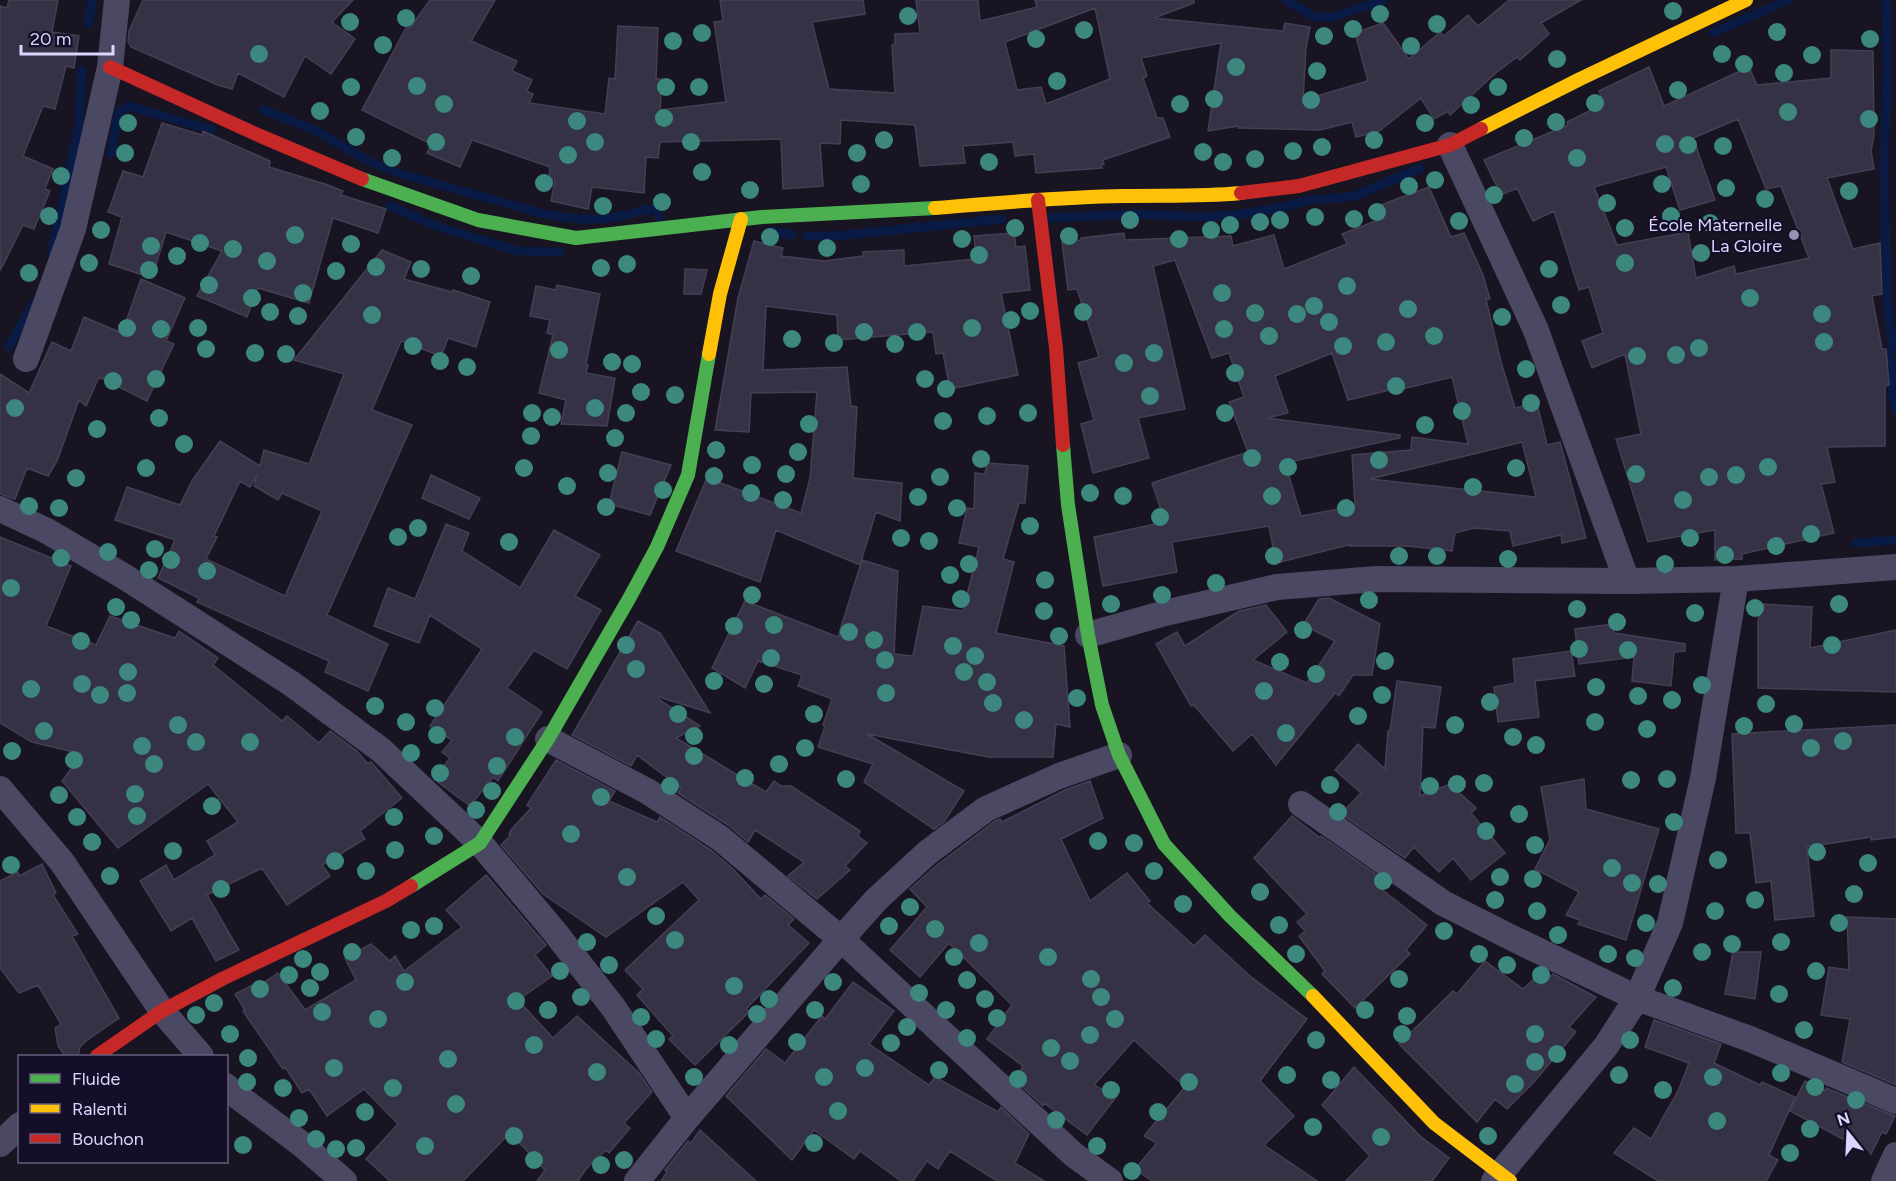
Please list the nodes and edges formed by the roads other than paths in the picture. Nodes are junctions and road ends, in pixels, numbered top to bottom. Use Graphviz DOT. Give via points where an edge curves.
graph roads {
  1 [pos="117,0"];
  2 [pos="1746,0"];
  3 [pos="110,67"];
  4 [pos="1450,145"];
  5 [pos="1038,200"];
  6 [pos="741,219"];
  7 [pos="26,359"];
  8 [pos="0,509"];
  9 [pos="1896,567"];
  10 [pos="1736,579"];
  11 [pos="1627,581"];
  12 [pos="1088,635"];
  13 [pos="548,739"];
  14 [pos="1119,755"];
  15 [pos="0,789"];
  16 [pos="1301,804"];
  17 [pos="480,843"];
  18 [pos="841,939"];
  19 [pos="1637,998"];
  20 [pos="162,1011"];
  21 [pos="98,1055"];
  22 [pos="200,1055"];
  23 [pos="228,1088"];
  24 [pos="1896,1101"];
  25 [pos="687,1118"];
  26 [pos="18,1127"];
  27 [pos="0,1144"];
  28 [pos="1896,1155"];
  29 [pos="1501,1179"];
  30 [pos="344,1181"];
  31 [pos="637,1181"];
  32 [pos="1110,1181"];
  33 [pos="1884,1181"];
  1 -- 3 [label="street"];
  2 -- 4 [label="street"];
  3 -- 6 [label="street" via="376,185 478,220 576,238"];
  3 -- 7 [label="street" via="73,229"];
  4 -- 5 [label="street" via="1299,186 1203,197"];
  4 -- 11 [label="street" via="1535,328"];
  5 -- 6 [label="street"];
  5 -- 12 [label="street" via="1056,348 1068,505"];
  6 -- 13 [label="street" via="720,294 688,475 657,547"];
  8 -- 17 [label="street" via="47,531 125,577 292,684 381,750"];
  9 -- 10 [label="street"];
  10 -- 11 [label="street"];
  10 -- 19 [label="street" via="1703,778 1670,923"];
  11 -- 12 [label="street" via="1376,579 1277,587"];
  12 -- 14 [label="street" via="1102,705"];
  13 -- 17 [label="street"];
  13 -- 18 [label="street" via="647,791 720,838"];
  14 -- 18 [label="street" via="1059,776 986,809 927,853"];
  14 -- 29 [label="street" via="1164,844 1434,1123"];
  15 -- 20 [label="street" via="62,862"];
  16 -- 19 [label="street" via="1443,903"];
  17 -- 20 [label="street" via="386,901"];
  17 -- 25 [label="street" via="613,1007"];
  18 -- 25 [label="street"];
  18 -- 32 [label="street" via="1074,1155"];
  19 -- 24 [label="street" via="1750,1039"];
  19 -- 29 [label="street" via="1606,1046"];
  20 -- 21 [label="street"];
  20 -- 22 [label="street"];
  23 -- 30 [label="street"];
  25 -- 31 [label="street"];
  26 -- 27 [label="street"];
  28 -- 33 [label="street"];
}
